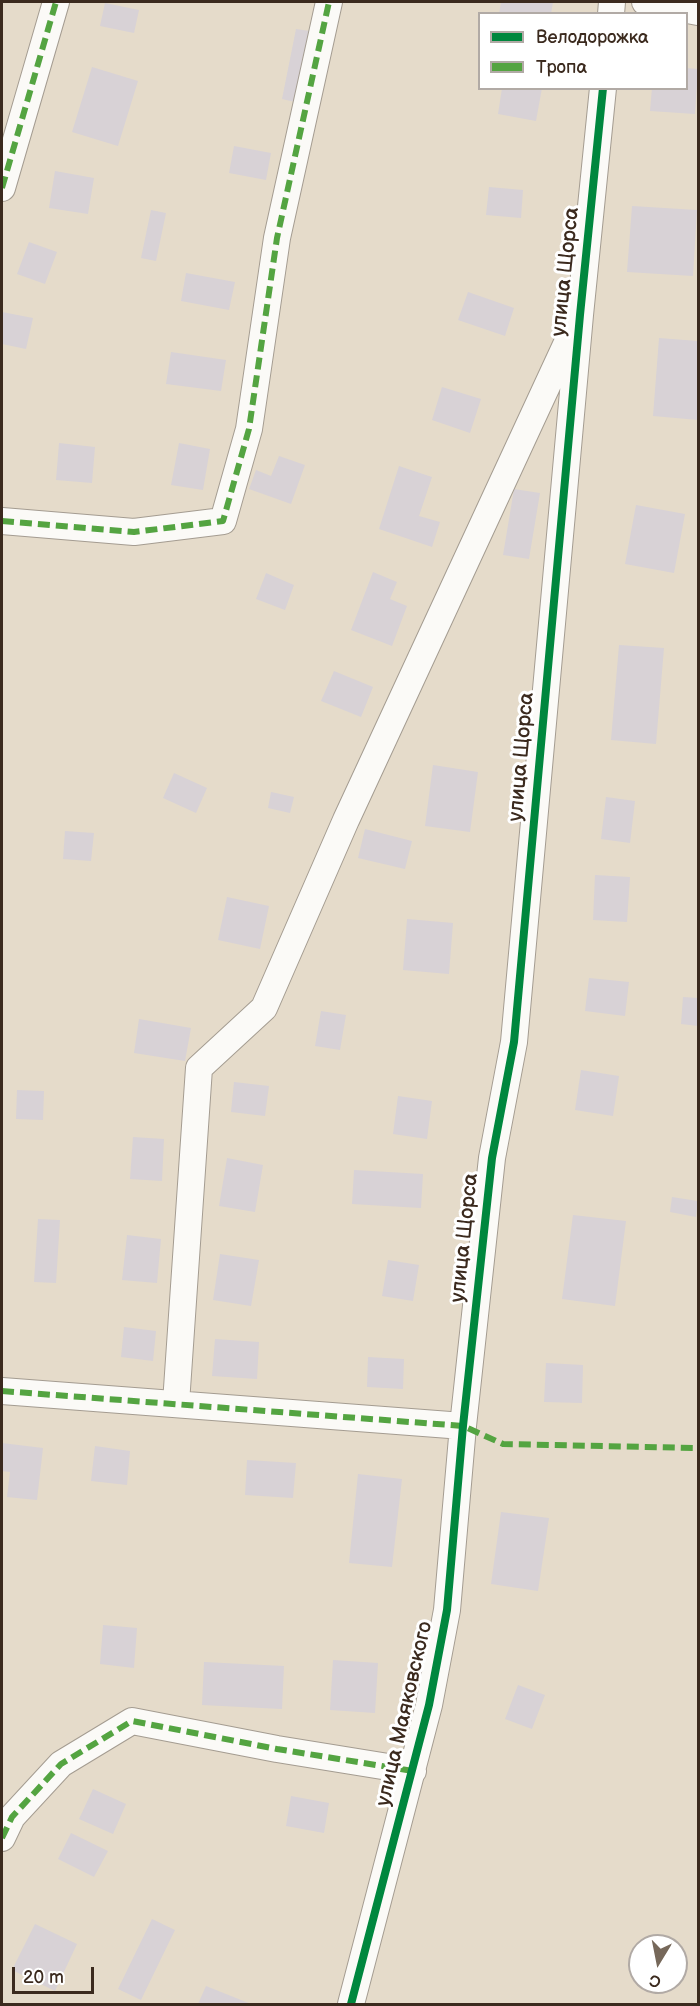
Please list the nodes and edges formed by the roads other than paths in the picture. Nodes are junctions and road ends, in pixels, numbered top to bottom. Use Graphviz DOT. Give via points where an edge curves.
graph roads {
  1 [pos="56,2"];
  2 [pos="329,2"];
  3 [pos="645,2"];
  4 [pos="699,12"];
  5 [pos="603,90"];
  6 [pos="2,188"];
  7 [pos="580,315"];
  8 [pos="2,521"];
  9 [pos="2,1391"];
  10 [pos="176,1403"];
  11 [pos="463,1426"];
  12 [pos="413,1771"];
  13 [pos="2,1838"];
  14 [pos="351,2004"];
  1 -- 6 [label="street"];
  2 -- 8 [label="street" via="278,238 249,429 223,521 134,532"];
  3 -- 4 [label="street"];
  5 -- 7 [label="street, улица Щорса"];
  7 -- 10 [label="street" via="346,820 264,1008 199,1068"];
  7 -- 11 [label="street, улица Щорса" via="514,1042 492,1158"];
  9 -- 10 [label="street"];
  10 -- 11 [label="street"];
  11 -- 12 [label="street, улица Маяковского" via="447,1610"];
  12 -- 13 [label="street" via="132,1721 61,1764 12,1817"];
  12 -- 14 [label="street, улица Маяковского"];
}
